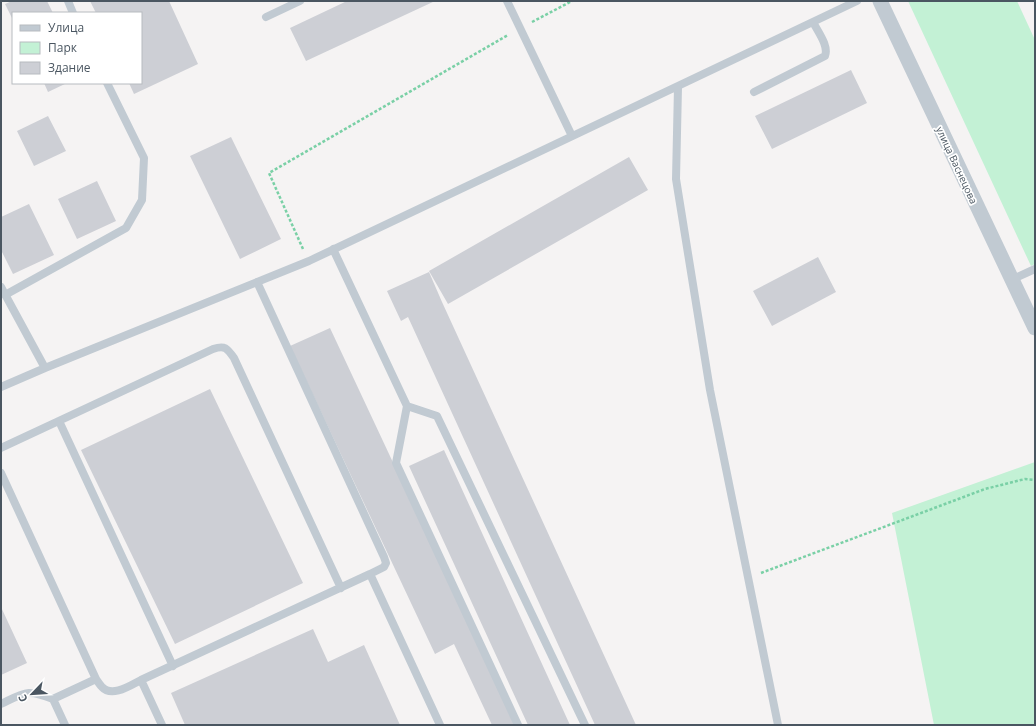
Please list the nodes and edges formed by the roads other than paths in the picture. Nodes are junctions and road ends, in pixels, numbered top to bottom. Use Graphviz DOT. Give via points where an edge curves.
graph roads {
  1 [pos="68,1"];
  2 [pos="300,1"];
  3 [pos="507,1"];
  4 [pos="857,1"];
  5 [pos="880,1"];
  6 [pos="73,12"];
  7 [pos="266,17"];
  8 [pos="813,22"];
  9 [pos="107,84"];
  10 [pos="678,86"];
  11 [pos="754,92"];
  12 [pos="572,136"];
  13 [pos="334,249"];
  14 [pos="1035,269"];
  15 [pos="1012,280"];
  16 [pos="257,282"];
  17 [pos="1,287"];
  18 [pos="5,295"];
  19 [pos="1035,328"];
  20 [pos="45,368"];
  21 [pos="1,387"];
  22 [pos="407,406"];
  23 [pos="60,420"];
  24 [pos="1,448"];
  25 [pos="1,473"];
  26 [pos="370,574"];
  27 [pos="340,588"];
  28 [pos="173,666"];
  29 [pos="96,679"];
  30 [pos="141,680"];
  31 [pos="53,699"];
  32 [pos="1,704"];
  33 [pos="65,725"];
  34 [pos="162,725"];
  35 [pos="440,725"];
  36 [pos="518,725"];
  37 [pos="585,725"];
  38 [pos="778,725"];
  1 -- 6 [label="lane"];
  2 -- 7 [label="lane"];
  3 -- 12 [label="lane"];
  4 -- 8 [label="lane"];
  5 -- 15 [label="street, улица Васнецова"];
  8 -- 10 [label="lane"];
  8 -- 11 [label="lane" via="825,46 824,56"];
  9 -- 18 [label="lane" via="144,158 142,200 126,228"];
  10 -- 12 [label="lane"];
  10 -- 38 [label="lane" via="676,179 710,390"];
  12 -- 13 [label="lane"];
  13 -- 16 [label="lane"];
  13 -- 22 [label="lane"];
  14 -- 15 [label="lane"];
  15 -- 19 [label="street, улица Васнецова"];
  16 -- 20 [label="lane"];
  16 -- 26 [label="lane" via="384,557 384,567"];
  17 -- 18 [label="lane"];
  18 -- 20 [label="lane"];
  20 -- 21 [label="lane"];
  22 -- 36 [label="lane" via="396,463"];
  22 -- 37 [label="lane" via="437,416"];
  23 -- 24 [label="lane"];
  23 -- 27 [label="lane" via="213,349 227,349 234,358"];
  23 -- 28 [label="lane"];
  25 -- 29 [label="lane"];
  26 -- 27 [label="lane"];
  26 -- 35 [label="lane"];
  27 -- 28 [label="lane"];
  28 -- 30 [label="lane"];
  29 -- 30 [label="lane" via="103,689 111,692"];
  29 -- 31 [label="lane"];
  30 -- 34 [label="lane"];
  31 -- 32 [label="lane" via="27,692"];
  31 -- 33 [label="lane"];
}
